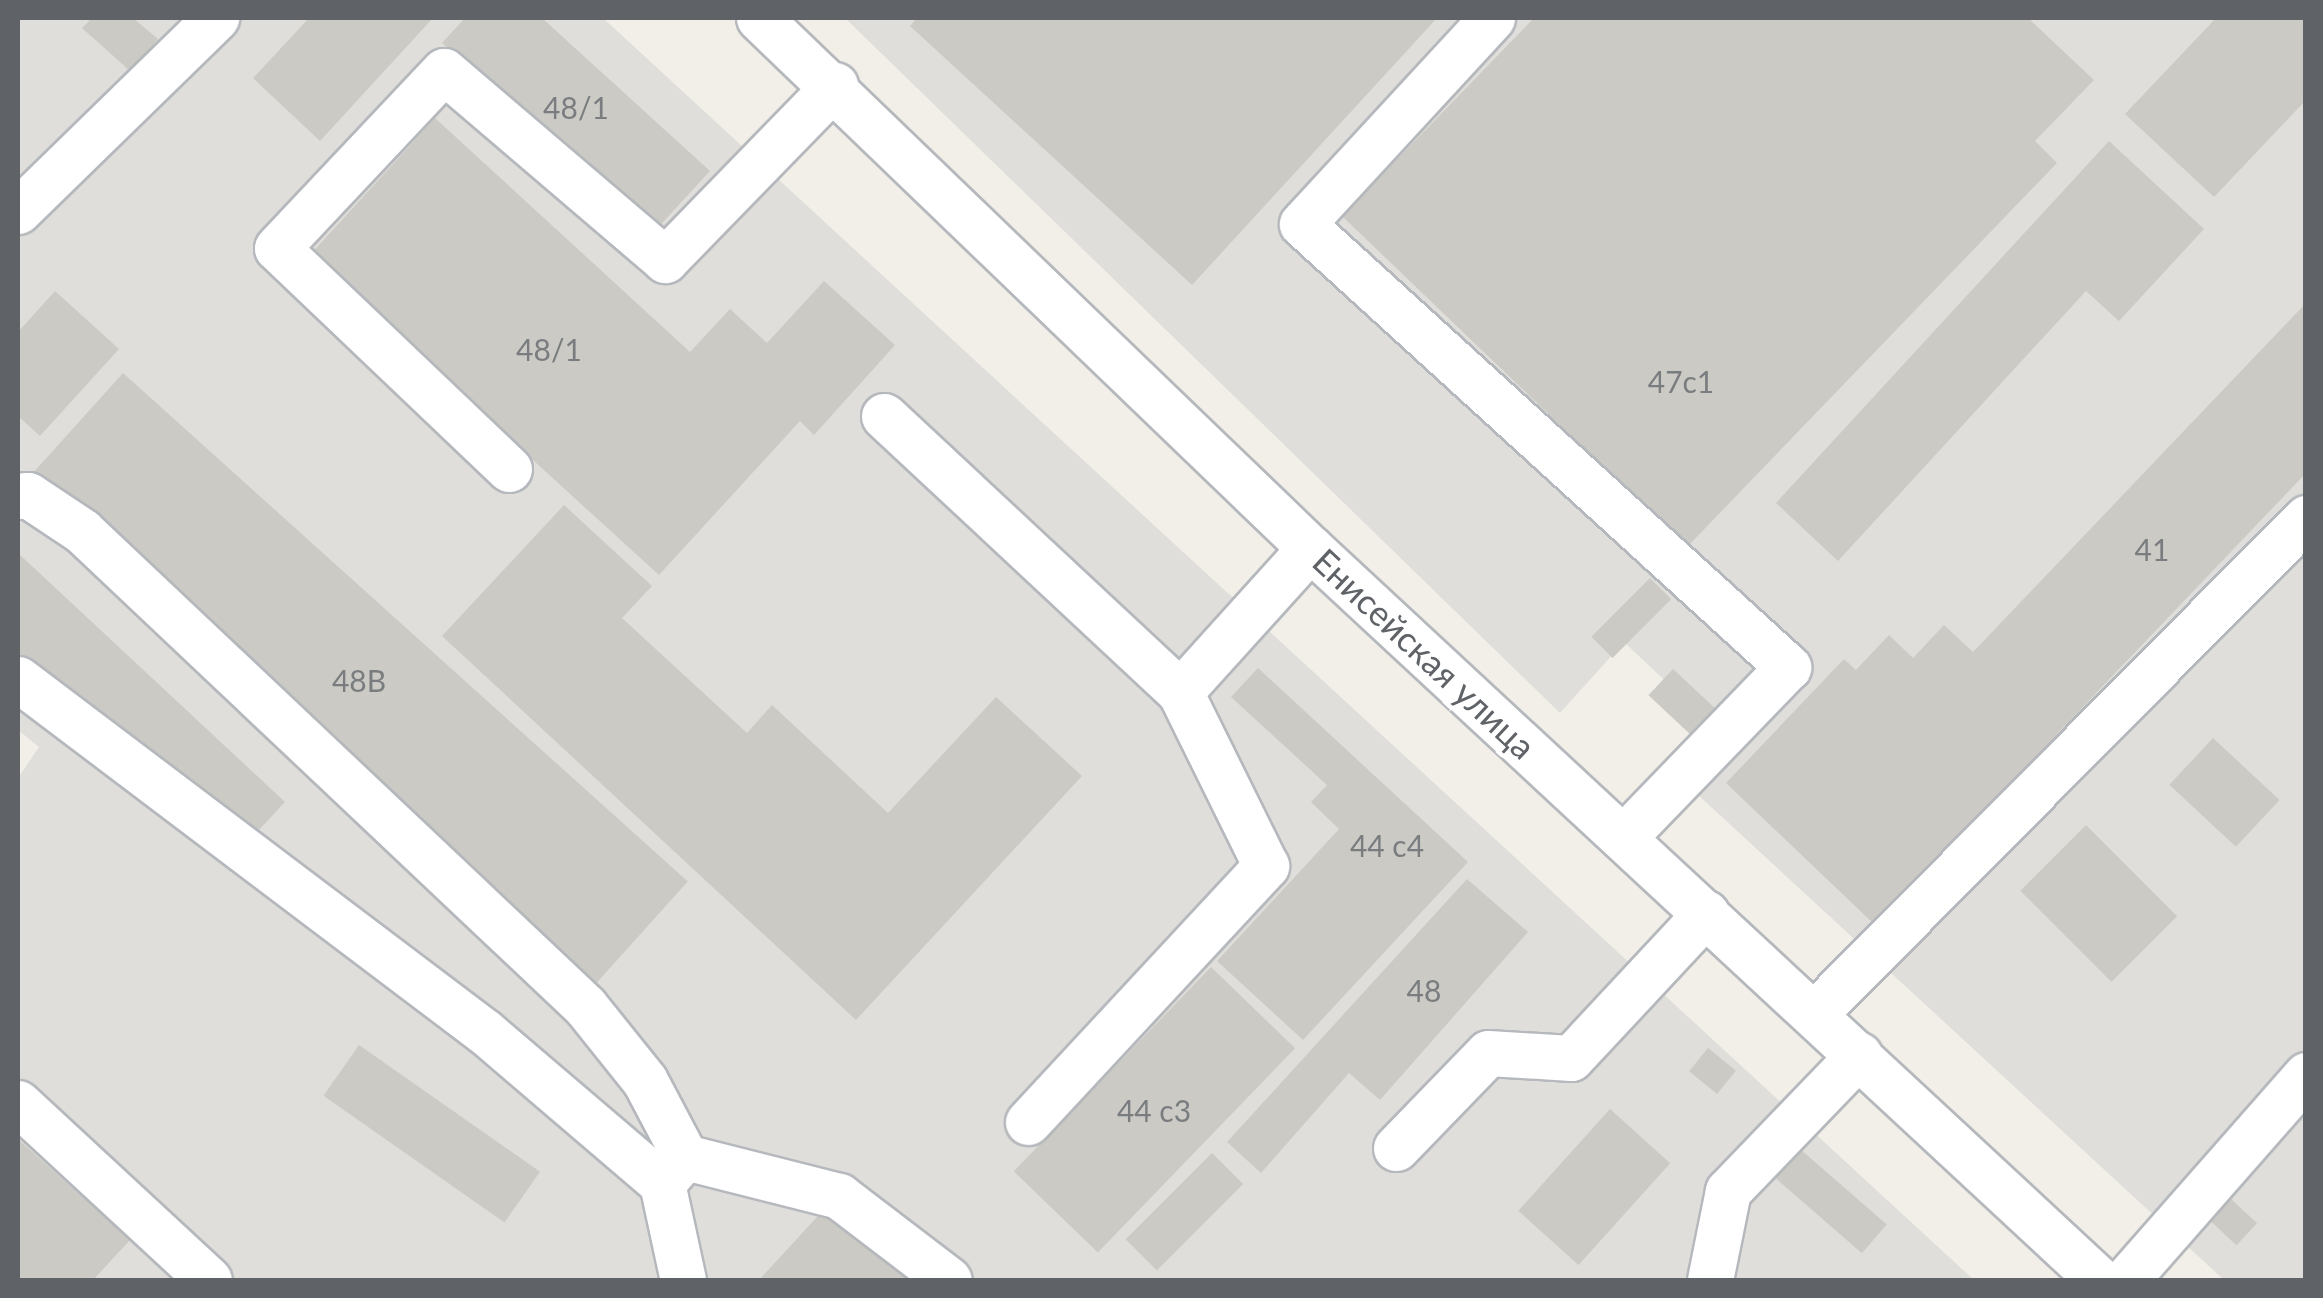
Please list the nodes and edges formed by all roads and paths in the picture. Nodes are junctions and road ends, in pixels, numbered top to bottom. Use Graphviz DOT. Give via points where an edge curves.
graph roads {
  1 [pos="216,18"];
  2 [pos="759,18"];
  3 [pos="1492,18"];
  4 [pos="835,85"];
  5 [pos="18,211"];
  6 [pos="884,416"];
  7 [pos="509,469"];
  8 [pos="18,496"];
  9 [pos="2306,518"];
  10 [pos="1310,548"];
  11 [pos="18,679"];
  12 [pos="1180,692"];
  13 [pos="1624,837"];
  14 [pos="1706,913"];
  15 [pos="1814,1014"];
  16 [pos="1859,1055"];
  17 [pos="2306,1075"];
  18 [pos="18,1103"];
  19 [pos="1028,1122"];
  20 [pos="1396,1148"];
  21 [pos="674,1170"];
  22 [pos="209,1280"];
  23 [pos="682,1280"];
  24 [pos="949,1280"];
  25 [pos="1710,1280"];
  26 [pos="2098,1280"];
  27 [pos="2126,1280"];
  1 -- 5 [label="street"];
  2 -- 4 [label="street, Енисейская улица"];
  3 -- 13 [label="street" via="1302,224 1788,667"];
  4 -- 7 [label="street" via="666,260 444,71 277,248"];
  4 -- 10 [label="street, Енисейская улица"];
  6 -- 12 [label="street"];
  8 -- 21 [label="street" via="28,494 82,532 585,1006 645,1080"];
  9 -- 15 [label="street"];
  10 -- 12 [label="street"];
  10 -- 13 [label="street, Енисейская улица"];
  11 -- 21 [label="street"];
  12 -- 19 [label="street" via="1266,866"];
  13 -- 14 [label="street, Енисейская улица"];
  14 -- 15 [label="street, Енисейская улица"];
  14 -- 20 [label="street" via="1571,1058 1488,1053"];
  15 -- 16 [label="street, Енисейская улица"];
  16 -- 25 [label="street" via="1728,1191"];
  16 -- 26 [label="street, Енисейская улица"];
  17 -- 27 [label="street"];
  18 -- 22 [label="street"];
  21 -- 23 [label="street"];
  21 -- 24 [label="street" via="839,1196"];
}
